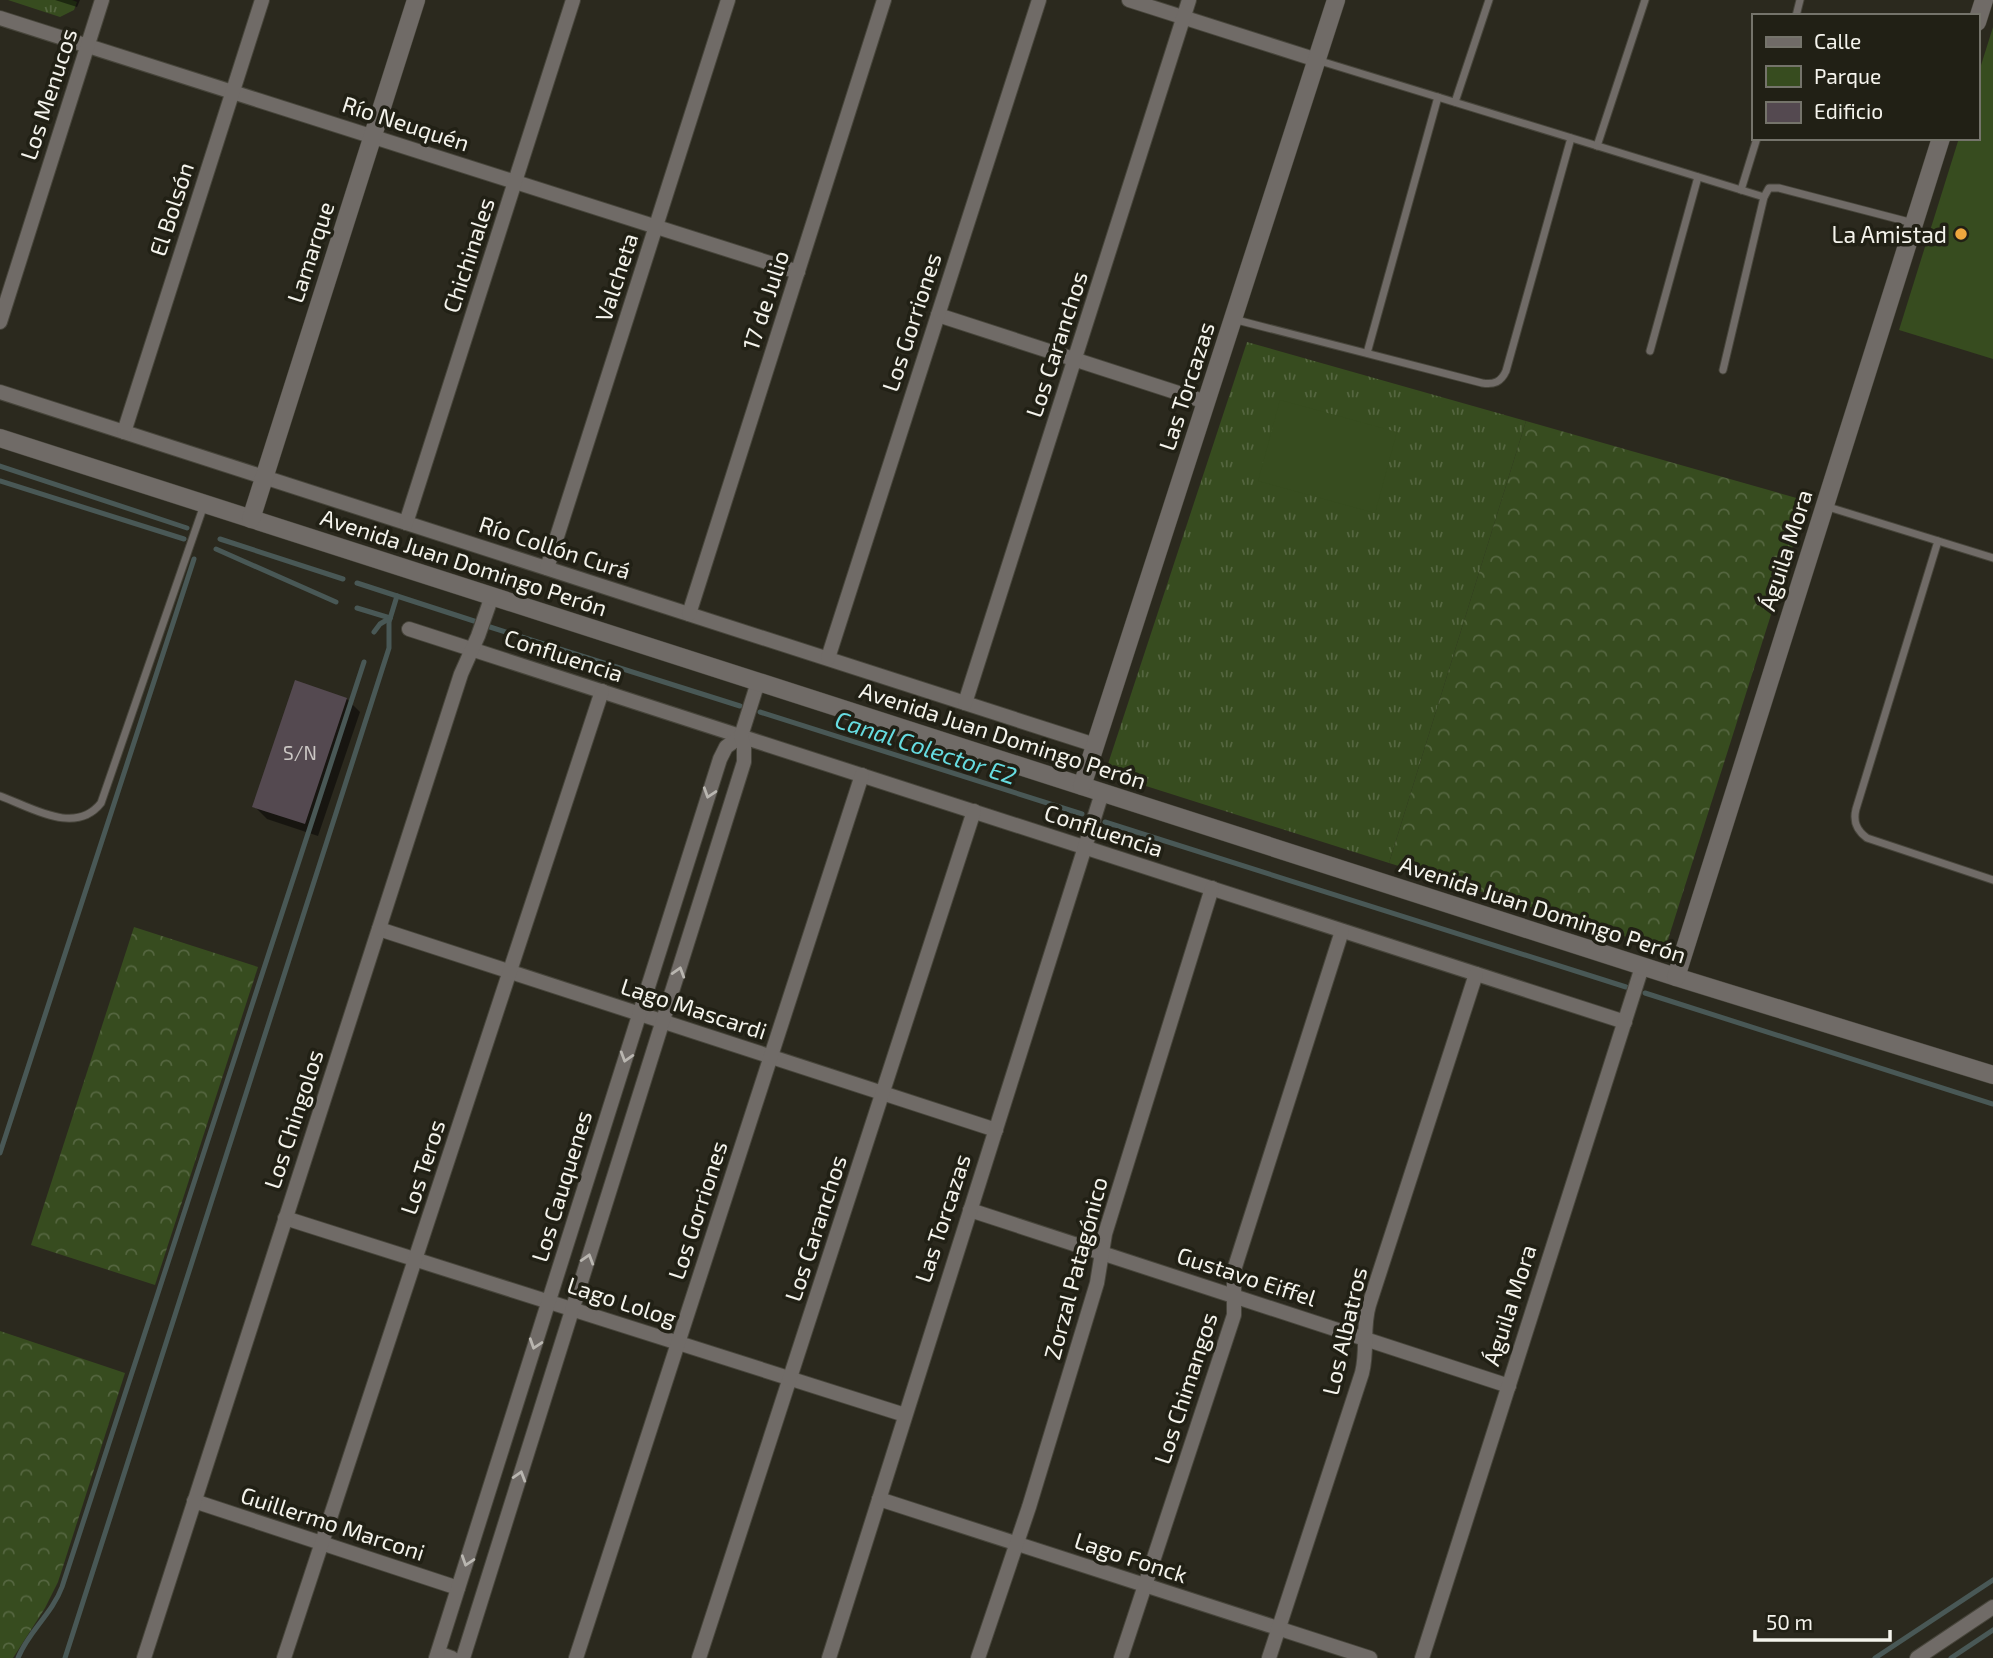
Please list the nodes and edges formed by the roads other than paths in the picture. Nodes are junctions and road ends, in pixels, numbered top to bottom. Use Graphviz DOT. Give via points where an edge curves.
graph roads {
  1 [pos="102,0"];
  2 [pos="262,0"];
  3 [pos="416,0"];
  4 [pos="573,0"];
  5 [pos="728,0"];
  6 [pos="884,0"];
  7 [pos="1039,0"];
  8 [pos="1129,0"];
  9 [pos="1189,0"];
  10 [pos="1336,0"];
  11 [pos="1489,0"];
  12 [pos="1645,0"];
  13 [pos="0,18"];
  14 [pos="1184,18"];
  15 [pos="88,46"];
  16 [pos="1317,60"];
  17 [pos="233,92"];
  18 [pos="1437,97"];
  19 [pos="1455,102"];
  20 [pos="373,136"];
  21 [pos="1571,138"];
  22 [pos="1756,140"];
  23 [pos="1940,140"];
  24 [pos="1597,146"];
  25 [pos="1698,177"];
  26 [pos="515,182"];
  27 [pos="1741,190"];
  28 [pos="1764,197"];
  29 [pos="1914,223"];
  30 [pos="656,226"];
  31 [pos="797,272"];
  32 [pos="937,315"];
  33 [pos="1233,319"];
  34 [pos="0,322"];
  35 [pos="1650,351"];
  36 [pos="1367,353"];
  37 [pos="1075,360"];
  38 [pos="1723,370"];
  39 [pos="0,392"];
  40 [pos="1206,402"];
  41 [pos="124,432"];
  42 [pos="0,438"];
  43 [pos="264,477"];
  44 [pos="204,504"];
  45 [pos="1825,506"];
  46 [pos="251,519"];
  47 [pos="406,523"];
  48 [pos="1938,541"];
  49 [pos="1993,558"];
  50 [pos="547,568"];
  51 [pos="492,596"];
  52 [pos="689,614"];
  53 [pos="409,629"];
  54 [pos="472,649"];
  55 [pos="828,658"];
  56 [pos="758,682"];
  57 [pos="602,691"];
  58 [pos="965,703"];
  59 [pos="741,736"];
  60 [pos="1096,744"];
  61 [pos="862,775"];
  62 [pos="1082,786"];
  63 [pos="1102,793"];
  64 [pos="0,796"];
  65 [pos="974,811"];
  66 [pos="1085,847"];
  67 [pos="1993,880"];
  68 [pos="1212,888"];
  69 [pos="379,929"];
  70 [pos="1342,931"];
  71 [pos="1642,967"];
  72 [pos="510,971"];
  73 [pos="1476,974"];
  74 [pos="1676,977"];
  75 [pos="639,1014"];
  76 [pos="663,1021"];
  77 [pos="1625,1022"];
  78 [pos="771,1057"];
  79 [pos="1993,1075"];
  80 [pos="882,1093"];
  81 [pos="996,1130"];
  82 [pos="970,1210"];
  83 [pos="285,1218"];
  84 [pos="1102,1253"];
  85 [pos="415,1259"];
  86 [pos="1235,1297"];
  87 [pos="549,1302"];
  88 [pos="573,1309"];
  89 [pos="1365,1339"];
  90 [pos="678,1343"];
  91 [pos="790,1378"];
  92 [pos="1509,1386"];
  93 [pos="905,1415"];
  94 [pos="879,1499"];
  95 [pos="194,1502"];
  96 [pos="322,1544"];
  97 [pos="1017,1544"];
  98 [pos="1145,1585"];
  99 [pos="458,1588"];
  100 [pos="1993,1608"];
  101 [pos="1279,1629"];
  102 [pos="442,1656"];
  103 [pos="144,1658"];
  104 [pos="284,1658"];
  105 [pos="463,1658"];
  106 [pos="576,1658"];
  107 [pos="699,1658"];
  108 [pos="829,1658"];
  109 [pos="978,1658"];
  110 [pos="1121,1658"];
  111 [pos="1269,1658"];
  112 [pos="1370,1658"];
  113 [pos="1422,1658"];
  114 [pos="1917,1658"];
  1 -- 15 [label="street, Los Menucos"];
  2 -- 17 [label="street, El Bolsón"];
  3 -- 20 [label="street, Lamarque"];
  4 -- 26 [label="street, Chichinales"];
  5 -- 30 [label="street, Valcheta"];
  6 -- 31 [label="street, 17 de Julio"];
  7 -- 32 [label="street, Los Gorriones"];
  8 -- 14 [label="street"];
  9 -- 14 [label="street, Los Caranchos"];
  10 -- 16 [label="street, Las Torcazas"];
  11 -- 19 [label="lane"];
  12 -- 24 [label="lane"];
  13 -- 15 [label="street, Río Neuquén"];
  14 -- 16 [label="street"];
  14 -- 37 [label="street, Los Caranchos"];
  15 -- 17 [label="street, Río Neuquén"];
  15 -- 34 [label="street, Los Menucos"];
  16 -- 18 [label="lane"];
  16 -- 33 [label="street, Las Torcazas"];
  17 -- 20 [label="street, Río Neuquén"];
  17 -- 41 [label="street, El Bolsón"];
  18 -- 19 [label="lane"];
  18 -- 36 [label="lane"];
  19 -- 21 [label="lane"];
  20 -- 26 [label="street, Río Neuquén"];
  20 -- 43 [label="street, Lamarque"];
  21 -- 24 [label="lane"];
  21 -- 36 [label="lane" via="1501,380 1487,384"];
  22 -- 27 [label="lane"];
  23 -- 29 [label="street, Águila Mora"];
  24 -- 25 [label="lane"];
  25 -- 27 [label="lane"];
  25 -- 35 [label="lane"];
  26 -- 30 [label="street, Río Neuquén"];
  26 -- 47 [label="street, Chichinales"];
  27 -- 28 [label="lane"];
  28 -- 29 [label="lane" via="1769,188 1779,187"];
  28 -- 38 [label="lane"];
  29 -- 45 [label="street, Águila Mora"];
  30 -- 31 [label="street, Río Neuquén"];
  30 -- 50 [label="street, Valcheta"];
  31 -- 52 [label="street, 17 de Julio"];
  32 -- 37 [label="street"];
  32 -- 55 [label="street, Los Gorriones"];
  33 -- 36 [label="lane"];
  33 -- 40 [label="street, Las Torcazas"];
  37 -- 40 [label="street"];
  37 -- 58 [label="street, Los Caranchos"];
  39 -- 41 [label="street, Río Collón Curá"];
  40 -- 60 [label="street, Las Torcazas"];
  41 -- 43 [label="street, Río Collón Curá"];
  42 -- 44 [label="street, Avenida Juan Domingo Perón"];
  43 -- 46 [label="street, Lamarque"];
  43 -- 47 [label="street, Río Collón Curá"];
  44 -- 46 [label="street, Avenida Juan Domingo Perón"];
  44 -- 64 [label="lane" via="101,803 85,816 67,819"];
  45 -- 48 [label="lane"];
  45 -- 74 [label="street, Águila Mora"];
  46 -- 51 [label="street, Avenida Juan Domingo Perón"];
  47 -- 50 [label="street, Río Collón Curá"];
  48 -- 49 [label="lane"];
  48 -- 67 [label="lane" via="1854,822 1867,838"];
  50 -- 52 [label="street, Río Collón Curá"];
  51 -- 54 [label="street, Los Chingolos"];
  51 -- 56 [label="street, Avenida Juan Domingo Perón"];
  52 -- 55 [label="street, Río Collón Curá"];
  53 -- 54 [label="street, Confluencia"];
  54 -- 57 [label="street, Confluencia"];
  54 -- 69 [label="street, Los Chingolos"];
  55 -- 58 [label="street, Río Collón Curá"];
  56 -- 59 [label="street, Los Cauquenes"];
  56 -- 62 [label="street, Avenida Juan Domingo Perón"];
  57 -- 59 [label="street, Confluencia"];
  57 -- 72 [label="street, Los Teros"];
  58 -- 60 [label="street, Río Collón Curá"];
  59 -- 61 [label="street, Confluencia"];
  59 -- 75 [label="street, Los Cauquenes, one-way" via="726,747 720,759"];
  76 -- 59 [label="street, Los Cauquenes, one-way" via="744,762"];
  60 -- 62 [label="street, Las Torcazas"];
  61 -- 65 [label="street, Confluencia"];
  61 -- 78 [label="street, Los Gorriones"];
  62 -- 63 [label="street, Avenida Juan Domingo Perón"];
  63 -- 66 [label="street, Las Torcazas"];
  63 -- 71 [label="street, Avenida Juan Domingo Perón"];
  65 -- 66 [label="street, Confluencia"];
  65 -- 80 [label="street, Los Caranchos"];
  66 -- 68 [label="street, Confluencia"];
  66 -- 81 [label="street, Las Torcazas"];
  68 -- 70 [label="street, Confluencia"];
  68 -- 84 [label="street, Zorzal Patagónico"];
  69 -- 72 [label="street, Lago Mascardi"];
  69 -- 83 [label="street, Los Chingolos"];
  70 -- 73 [label="street, Confluencia"];
  70 -- 86 [label="street, Los Chimangos" via="1234,1270"];
  71 -- 74 [label="street, Avenida Juan Domingo Perón"];
  71 -- 77 [label="street, Águila Mora"];
  72 -- 75 [label="street, Lago Mascardi"];
  72 -- 85 [label="street, Los Teros"];
  73 -- 77 [label="street, Confluencia"];
  73 -- 89 [label="street, Los Albatros" via="1369,1305"];
  74 -- 79 [label="street, Avenida Juan Domingo Perón"];
  75 -- 76 [label="street, Lago Mascardi"];
  75 -- 87 [label="street, Los Cauquenes, one-way"];
  76 -- 78 [label="street, Lago Mascardi"];
  88 -- 76 [label="street, Los Cauquenes, one-way"];
  77 -- 92 [label="street, Águila Mora"];
  78 -- 80 [label="street, Lago Mascardi"];
  78 -- 90 [label="street, Los Gorriones"];
  80 -- 81 [label="street, Lago Mascardi"];
  80 -- 91 [label="street, Los Caranchos"];
  81 -- 82 [label="street, Las Torcazas"];
  82 -- 84 [label="street, Gustavo Eiffel"];
  82 -- 93 [label="street, Las Torcazas"];
  83 -- 85 [label="street, Lago Lolog"];
  83 -- 95 [label="street, Los Chingolos"];
  84 -- 86 [label="street, Gustavo Eiffel"];
  84 -- 97 [label="street, Zorzal Patagónico" via="1097,1283"];
  85 -- 87 [label="street, Lago Lolog"];
  85 -- 96 [label="street, Los Teros"];
  86 -- 89 [label="street, Gustavo Eiffel"];
  86 -- 98 [label="street, Los Chimangos" via="1234,1315"];
  87 -- 88 [label="street, Lago Lolog"];
  87 -- 99 [label="street, Los Cauquenes, one-way"];
  88 -- 90 [label="street, Lago Lolog"];
  105 -- 88 [label="street, Los Cauquenes, one-way"];
  89 -- 92 [label="street, Gustavo Eiffel"];
  89 -- 101 [label="street, Los Albatros" via="1362,1373"];
  90 -- 91 [label="street, Lago Lolog"];
  90 -- 106 [label="street, Los Gorriones"];
  91 -- 93 [label="street, Lago Lolog"];
  91 -- 107 [label="street, Los Caranchos"];
  92 -- 113 [label="street, Águila Mora"];
  93 -- 94 [label="street, Las Torcazas"];
  94 -- 97 [label="street, Lago Fonck"];
  94 -- 108 [label="street, Las Torcazas"];
  95 -- 96 [label="street, Guillermo Marconi"];
  95 -- 103 [label="street, Los Chingolos"];
  96 -- 99 [label="street, Guillermo Marconi"];
  96 -- 104 [label="street, Los Teros"];
  97 -- 98 [label="street, Lago Fonck"];
  97 -- 109 [label="street, Zorzal Patagónico"];
  98 -- 101 [label="street, Lago Fonck"];
  98 -- 110 [label="street, Los Chimangos"];
  99 -- 102 [label="street, Los Cauquenes"];
  100 -- 114 [label="street"];
  101 -- 111 [label="street, Los Albatros"];
  101 -- 112 [label="street, Lago Fonck"];
}
